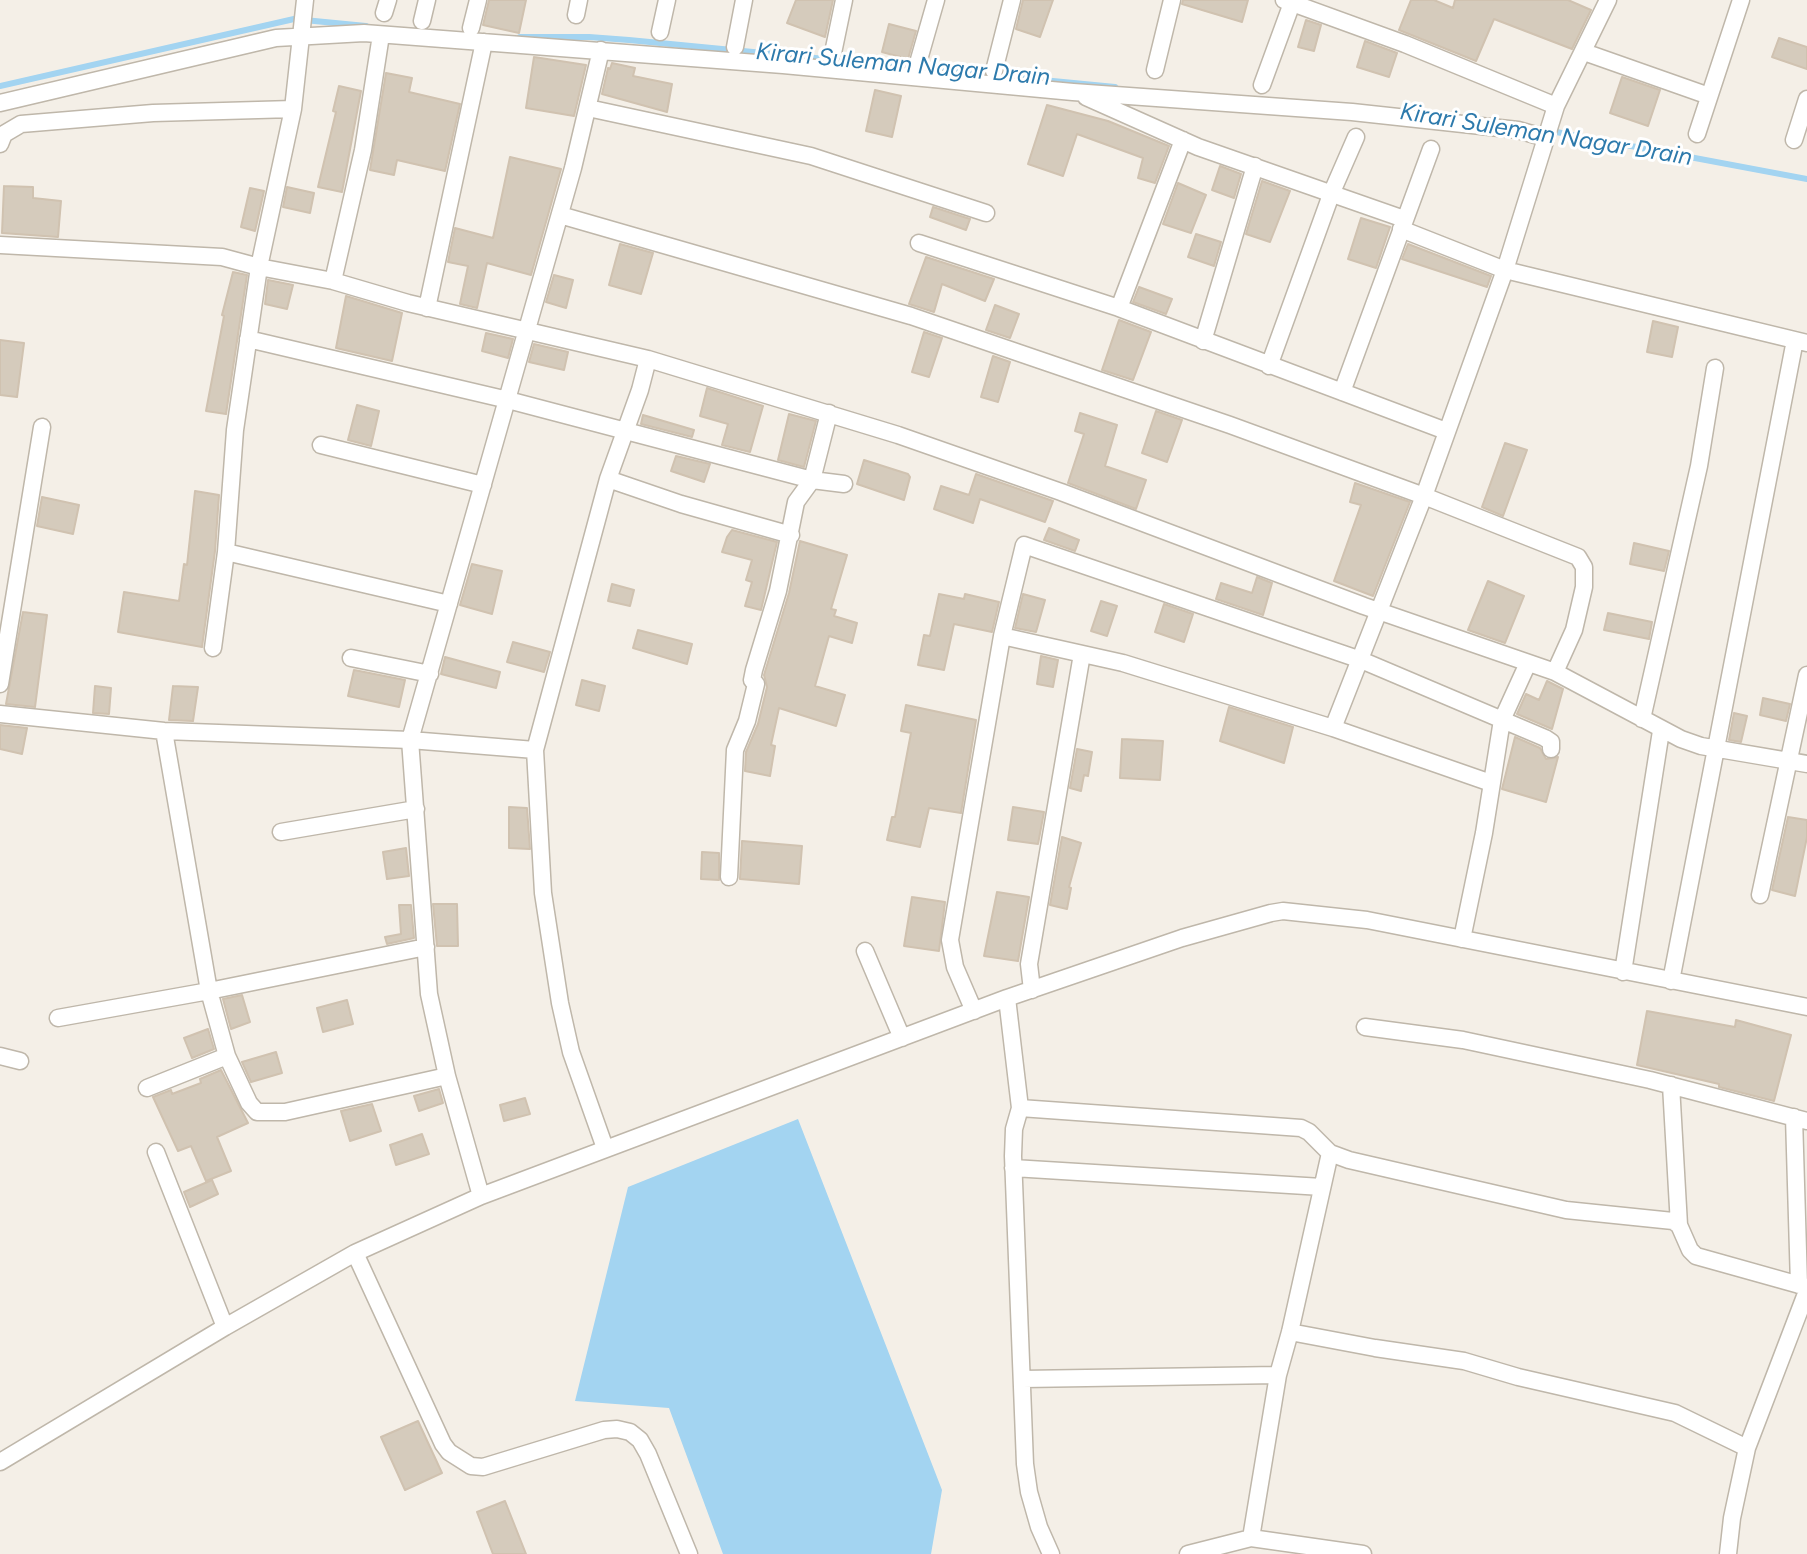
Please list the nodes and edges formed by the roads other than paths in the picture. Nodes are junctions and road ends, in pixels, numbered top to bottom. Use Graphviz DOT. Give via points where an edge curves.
graph roads {
  1 [pos="427,0"];
  2 [pos="478,0"];
  3 [pos="667,0"];
  4 [pos="744,0"];
  5 [pos="844,0"];
  6 [pos="936,0"];
  7 [pos="1012,0"];
  8 [pos="1172,0"];
  9 [pos="1741,0"];
  10 [pos="1604,1"];
  11 [pos="1288,2"];
  12 [pos="305,5"];
  13 [pos="422,21"];
  14 [pos="471,28"];
  15 [pos="303,32"];
  16 [pos="660,32"];
  17 [pos="381,35"];
  18 [pos="484,42"];
  19 [pos="735,47"];
  20 [pos="601,50"];
  21 [pos="1584,52"];
  22 [pos="833,53"];
  23 [pos="918,63"];
  24 [pos="1155,70"];
  25 [pos="994,71"];
  26 [pos="1262,85"];
  27 [pos="1073,92"];
  28 [pos="1709,96"];
  29 [pos="1807,99"];
  30 [pos="0,103"];
  31 [pos="1556,106"];
  32 [pos="588,108"];
  33 [pos="293,109"];
  34 [pos="1548,132"];
  35 [pos="1697,134"];
  36 [pos="1356,137"];
  37 [pos="1183,140"];
  38 [pos="1794,140"];
  39 [pos="0,144"];
  40 [pos="1431,149"];
  41 [pos="1255,166"];
  42 [pos="1332,192"];
  43 [pos="986,213"];
  44 [pos="560,215"];
  45 [pos="1403,224"];
  46 [pos="919,243"];
  47 [pos="0,245"];
  48 [pos="259,267"];
  49 [pos="1505,270"];
  50 [pos="333,281"];
  51 [pos="427,308"];
  52 [pos="1119,308"];
  53 [pos="527,330"];
  54 [pos="248,339"];
  55 [pos="1203,341"];
  56 [pos="1801,342"];
  57 [pos="648,359"];
  58 [pos="1269,366"];
  59 [pos="1715,368"];
  60 [pos="1342,392"];
  61 [pos="508,400"];
  62 [pos="829,413"];
  63 [pos="42,427"];
  64 [pos="626,430"];
  65 [pos="1446,431"];
  66 [pos="321,445"];
  67 [pos="608,479"];
  68 [pos="812,480"];
  69 [pos="844,484"];
  70 [pos="483,485"];
  71 [pos="1424,496"];
  72 [pos="791,535"];
  73 [pos="226,552"];
  74 [pos="449,604"];
  75 [pos="1380,611"];
  76 [pos="1002,636"];
  77 [pos="213,648"];
  78 [pos="1082,654"];
  79 [pos="351,658"];
  80 [pos="1361,660"];
  81 [pos="1528,663"];
  82 [pos="1555,672"];
  83 [pos="430,674"];
  84 [pos="1807,675"];
  85 [pos="0,684"];
  86 [pos="0,714"];
  87 [pos="1642,719"];
  88 [pos="1502,720"];
  89 [pos="1333,728"];
  90 [pos="164,731"];
  91 [pos="1661,731"];
  92 [pos="410,740"];
  93 [pos="1716,748"];
  94 [pos="1551,749"];
  95 [pos="535,750"];
  96 [pos="1799,762"];
  97 [pos="1491,783"];
  98 [pos="416,809"];
  99 [pos="281,832"];
  100 [pos="729,877"];
  101 [pos="1760,895"];
  102 [pos="1462,939"];
  103 [pos="426,947"];
  104 [pos="865,951"];
  105 [pos="1623,972"];
  106 [pos="1671,981"];
  107 [pos="1032,990"];
  108 [pos="209,991"];
  109 [pos="1007,998"];
  110 [pos="1807,1007"];
  111 [pos="974,1011"];
  112 [pos="58,1018"];
  113 [pos="1365,1027"];
  114 [pos="902,1038"];
  115 [pos="0,1056"];
  116 [pos="227,1056"];
  117 [pos="20,1061"];
  118 [pos="447,1076"];
  119 [pos="1671,1085"];
  120 [pos="147,1088"];
  121 [pos="1020,1108"];
  122 [pos="1800,1119"];
  123 [pos="605,1148"];
  124 [pos="156,1152"];
  125 [pos="1330,1153"];
  126 [pos="1013,1168"];
  127 [pos="1322,1187"];
  128 [pos="481,1196"];
  129 [pos="1679,1225"];
  130 [pos="355,1253"];
  131 [pos="1804,1288"];
  132 [pos="225,1327"];
  133 [pos="1290,1332"];
  134 [pos="1278,1375"];
  135 [pos="1023,1379"];
  136 [pos="1747,1448"];
  137 [pos="0,1462"];
  138 [pos="1251,1538"];
  139 [pos="689,1554"];
  140 [pos="1051,1554"];
  141 [pos="1188,1554"];
  142 [pos="1363,1554"];
  143 [pos="1728,1554"];
  1 -- 13 [label="street"];
  2 -- 14 [label="street"];
  3 -- 16 [label="street"];
  4 -- 19 [label="street"];
  5 -- 22 [label="street"];
  6 -- 23 [label="street"];
  7 -- 25 [label="street"];
  8 -- 24 [label="street"];
  9 -- 28 [label="street"];
  10 -- 21 [label="street"];
  11 -- 26 [label="street"];
  11 -- 31 [label="street"];
  12 -- 15 [label="street"];
  15 -- 17 [label="street"];
  15 -- 30 [label="street"];
  15 -- 33 [label="street"];
  17 -- 18 [label="street"];
  17 -- 50 [label="street" via="363,150"];
  18 -- 20 [label="street"];
  18 -- 51 [label="street"];
  20 -- 27 [label="street"];
  20 -- 32 [label="street"];
  21 -- 28 [label="street"];
  21 -- 31 [label="street"];
  27 -- 34 [label="street"];
  27 -- 37 [label="street"];
  28 -- 35 [label="street"];
  29 -- 38 [label="street"];
  31 -- 34 [label="street"];
  32 -- 43 [label="street" via="811,156"];
  32 -- 44 [label="street"];
  33 -- 39 [label="street" via="21,124 4,134"];
  33 -- 48 [label="street"];
  34 -- 49 [label="street"];
  36 -- 42 [label="street"];
  37 -- 41 [label="street"];
  37 -- 52 [label="street"];
  40 -- 45 [label="street"];
  41 -- 42 [label="street"];
  41 -- 55 [label="street"];
  42 -- 45 [label="street"];
  42 -- 58 [label="street"];
  44 -- 53 [label="street"];
  44 -- 71 [label="street" via="911,316"];
  45 -- 49 [label="street"];
  45 -- 60 [label="street"];
  46 -- 52 [label="street"];
  47 -- 48 [label="street" via="222,257"];
  48 -- 50 [label="street"];
  48 -- 54 [label="street"];
  49 -- 56 [label="street"];
  49 -- 65 [label="street"];
  50 -- 51 [label="street"];
  51 -- 53 [label="street"];
  52 -- 55 [label="street"];
  53 -- 57 [label="street"];
  53 -- 61 [label="street"];
  54 -- 61 [label="street"];
  54 -- 73 [label="street"];
  55 -- 58 [label="street"];
  56 -- 93 [label="street"];
  57 -- 62 [label="street"];
  57 -- 64 [label="street"];
  58 -- 60 [label="street"];
  59 -- 87 [label="street" via="1699,466"];
  60 -- 65 [label="street"];
  61 -- 64 [label="street"];
  61 -- 70 [label="street"];
  62 -- 68 [label="street"];
  62 -- 75 [label="street" via="1061,492"];
  63 -- 85 [label="street"];
  64 -- 67 [label="street"];
  64 -- 68 [label="street"];
  65 -- 71 [label="street"];
  66 -- 70 [label="street"];
  67 -- 72 [label="street"];
  67 -- 95 [label="street"];
  68 -- 69 [label="street"];
  68 -- 72 [label="street" via="796,502"];
  70 -- 74 [label="street"];
  71 -- 75 [label="street"];
  71 -- 82 [label="street" via="1578,557 1584,587 1574,630"];
  72 -- 100 [label="street" via="754,670 747,721 735,750"];
  73 -- 74 [label="street"];
  73 -- 77 [label="street"];
  74 -- 83 [label="street"];
  75 -- 80 [label="street"];
  75 -- 81 [label="street"];
  76 -- 78 [label="street"];
  76 -- 80 [label="street" via="1024,545"];
  76 -- 111 [label="street" via="950,940"];
  78 -- 89 [label="street"];
  78 -- 107 [label="street" via="1029,964"];
  79 -- 83 [label="street"];
  80 -- 88 [label="street"];
  80 -- 89 [label="street"];
  81 -- 82 [label="street"];
  81 -- 88 [label="street"];
  82 -- 87 [label="street"];
  83 -- 92 [label="street"];
  84 -- 96 [label="street"];
  86 -- 90 [label="street"];
  87 -- 91 [label="street"];
  88 -- 94 [label="street" via="1545,738"];
  88 -- 97 [label="street"];
  89 -- 97 [label="street"];
  90 -- 92 [label="street"];
  90 -- 108 [label="street"];
  91 -- 93 [label="street"];
  91 -- 105 [label="street"];
  92 -- 95 [label="street"];
  92 -- 98 [label="street"];
  93 -- 96 [label="street"];
  93 -- 106 [label="street"];
  95 -- 123 [label="street" via="543,893 560,1003 571,1052"];
  96 -- 101 [label="street"];
  97 -- 102 [label="street"];
  98 -- 99 [label="street"];
  98 -- 103 [label="street"];
  102 -- 105 [label="street"];
  102 -- 107 [label="street" via="1367,920 1283,911 1182,938"];
  103 -- 108 [label="street"];
  103 -- 118 [label="street" via="429,994"];
  104 -- 114 [label="street"];
  105 -- 106 [label="street"];
  106 -- 110 [label="street"];
  107 -- 109 [label="street"];
  108 -- 112 [label="street"];
  108 -- 116 [label="street"];
  109 -- 111 [label="street"];
  109 -- 121 [label="street"];
  111 -- 114 [label="street"];
  113 -- 119 [label="street" via="1463,1040"];
  114 -- 123 [label="street"];
  115 -- 117 [label="street"];
  116 -- 118 [label="street" via="249,1103 267,1114"];
  116 -- 120 [label="street"];
  118 -- 128 [label="street"];
  119 -- 122 [label="street"];
  119 -- 129 [label="street"];
  121 -- 125 [label="street" via="1301,1128"];
  121 -- 126 [label="street"];
  122 -- 131 [label="street"];
  123 -- 128 [label="street"];
  124 -- 132 [label="street"];
  125 -- 127 [label="street"];
  125 -- 129 [label="street" via="1566,1210"];
  126 -- 127 [label="street"];
  126 -- 135 [label="street"];
  127 -- 133 [label="street"];
  128 -- 130 [label="street"];
  129 -- 131 [label="street" via="1696,1256"];
  130 -- 132 [label="street"];
  130 -- 139 [label="street" via="449,1452 483,1467 604,1430 630,1432 648,1454"];
  131 -- 136 [label="street"];
  132 -- 137 [label="street"];
  133 -- 134 [label="street"];
  133 -- 136 [label="street" via="1464,1361 1675,1413"];
  134 -- 135 [label="street"];
  134 -- 138 [label="street"];
  135 -- 140 [label="street" via="1029,1492"];
  136 -- 143 [label="street"];
  138 -- 141 [label="street"];
  138 -- 142 [label="street"];
}
